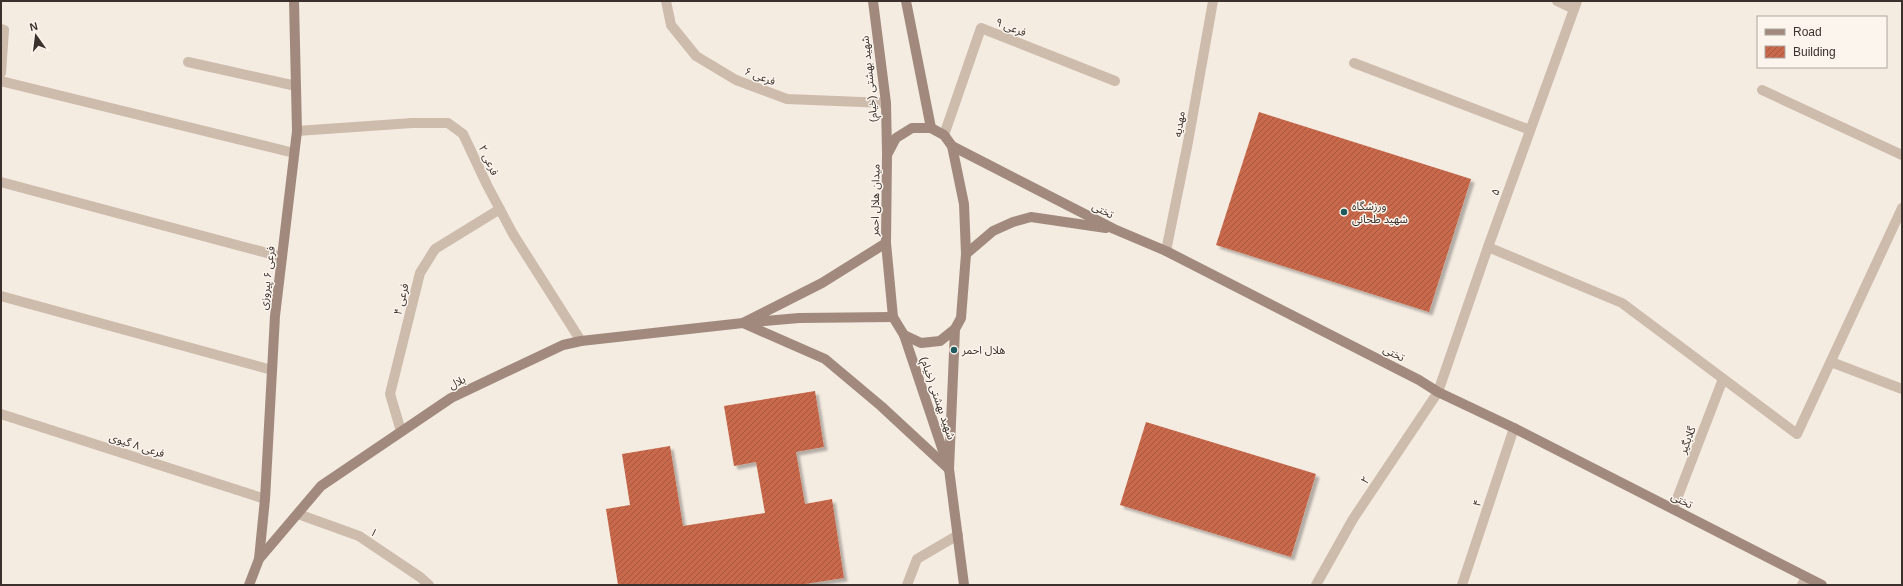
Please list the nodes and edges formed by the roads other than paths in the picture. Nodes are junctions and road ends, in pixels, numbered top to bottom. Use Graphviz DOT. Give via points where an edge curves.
graph roads {
  1 [pos="294,1"];
  2 [pos="666,1"];
  3 [pos="873,1"];
  4 [pos="906,1"];
  5 [pos="1213,1"];
  6 [pos="1557,1"];
  7 [pos="1576,5"];
  8 [pos="1,29"];
  9 [pos="188,62"];
  10 [pos="1354,64"];
  11 [pos="1,73"];
  12 [pos="1115,80"];
  13 [pos="1,81"];
  14 [pos="296,86"];
  15 [pos="1762,90"];
  16 [pos="886,103"];
  17 [pos="931,128"];
  18 [pos="1530,130"];
  19 [pos="297,131"];
  20 [pos="944,135"];
  21 [pos="952,146"];
  22 [pos="294,153"];
  23 [pos="887,155"];
  24 [pos="1902,155"];
  25 [pos="1,182"];
  26 [pos="1902,208"];
  27 [pos="500,209"];
  28 [pos="1114,229"];
  29 [pos="886,243"];
  30 [pos="1488,247"];
  31 [pos="1166,251"];
  32 [pos="966,254"];
  33 [pos="282,257"];
  34 [pos="1,296"];
  35 [pos="893,317"];
  36 [pos="743,323"];
  37 [pos="955,329"];
  38 [pos="904,335"];
  39 [pos="580,341"];
  40 [pos="1831,362"];
  41 [pos="272,370"];
  42 [pos="1723,379"];
  43 [pos="1902,389"];
  44 [pos="1438,392"];
  45 [pos="1,414"];
  46 [pos="1514,428"];
  47 [pos="401,432"];
  48 [pos="949,469"];
  49 [pos="265,499"];
  50 [pos="1673,509"];
  51 [pos="298,514"];
  52 [pos="958,535"];
  53 [pos="259,559"];
  54 [pos="1804,581"];
  55 [pos="249,585"];
  56 [pos="429,585"];
  57 [pos="907,585"];
  58 [pos="964,585"];
  59 [pos="1316,585"];
  60 [pos="1462,585"];
  61 [pos="1822,585"];
  1 -- 14 [label="main road, فرعی ۶ پیروزی"];
  2 -- 16 [label="street, فرعی ۶" via="671,25 696,56 736,80 787,99"];
  3 -- 16 [label="main road, شهید بهشتی (خیام)"];
  4 -- 17 [label="main road"];
  5 -- 31 [label="street, مهدیه"];
  6 -- 7 [label="street"];
  7 -- 18 [label="street, ۵"];
  8 -- 11 [label="street" via="4,30"];
  9 -- 14 [label="street"];
  10 -- 18 [label="street"];
  12 -- 20 [label="street, فرعی ۹" via="981,28"];
  13 -- 22 [label="street"];
  14 -- 19 [label="main road, فرعی ۶ پیروزی"];
  15 -- 24 [label="street"];
  16 -- 23 [label="main road, شهید بهشتی (خیام)"];
  17 -- 20 [label="main road, میدان هلال احمر"];
  17 -- 23 [label="main road, میدان هلال احمر" via="912,128 896,138"];
  18 -- 30 [label="street, ۵"];
  19 -- 22 [label="main road, فرعی ۶ پیروزی"];
  19 -- 27 [label="street, فرعی ۲" via="448,123 464,134"];
  20 -- 21 [label="main road, میدان هلال احمر"];
  21 -- 28 [label="main road, تختی"];
  21 -- 32 [label="main road, میدان هلال احمر" via="964,204"];
  22 -- 33 [label="main road, فرعی ۶ پیروزی"];
  23 -- 29 [label="main road, میدان هلال احمر"];
  25 -- 33 [label="street"];
  26 -- 40 [label="street"];
  27 -- 39 [label="street, فرعی ۲"];
  27 -- 47 [label="street, فرعی ۴" via="434,249 420,273 390,394"];
  28 -- 31 [label="main road, تختی"];
  28 -- 32 [label="main road" via="1031,217 993,231"];
  29 -- 35 [label="main road, میدان هلال احمر"];
  29 -- 36 [label="main road" via="822,283"];
  30 -- 42 [label="street" via="1622,303"];
  30 -- 44 [label="street, ۵"];
  31 -- 44 [label="main road, تختی"];
  32 -- 37 [label="main road, میدان هلال احمر" via="961,318"];
  33 -- 41 [label="main road, فرعی ۶ پیروزی"];
  34 -- 41 [label="street"];
  35 -- 36 [label="main road, بلال" via="799,318"];
  35 -- 38 [label="main road, میدان هلال احمر"];
  36 -- 39 [label="main road, بلال"];
  36 -- 48 [label="main road" via="825,359 881,406"];
  37 -- 38 [label="main road" via="940,341 921,343"];
  37 -- 48 [label="main road, شهید بهشتی (خیام)"];
  38 -- 48 [label="main road, شهید بهشتی (خیام)"];
  39 -- 47 [label="main road, بلال" via="563,345 451,398"];
  40 -- 42 [label="street" via="1797,434"];
  40 -- 43 [label="street"];
  41 -- 49 [label="main road, فرعی ۶ پیروزی"];
  42 -- 50 [label="street, گلابگیر"];
  44 -- 46 [label="main road, تختی"];
  44 -- 59 [label="street, ۲" via="1353,519"];
  45 -- 49 [label="street, فرعی ۸ گیوی"];
  46 -- 50 [label="main road, تختی"];
  46 -- 60 [label="street, ۴"];
  47 -- 51 [label="main road, بلال" via="321,486"];
  48 -- 52 [label="main road, شهید بهشتی (خیام)"];
  49 -- 53 [label="main road, فرعی ۶ پیروزی"];
  50 -- 54 [label="main road, تختی"];
  51 -- 53 [label="main road, بلال"];
  51 -- 56 [label="street, ۱" via="359,536"];
  52 -- 57 [label="street" via="917,559"];
  52 -- 58 [label="main road, شهید بهشتی (خیام)"];
  53 -- 55 [label="main road, بلال"];
  54 -- 61 [label="main road, تختی"];
}
